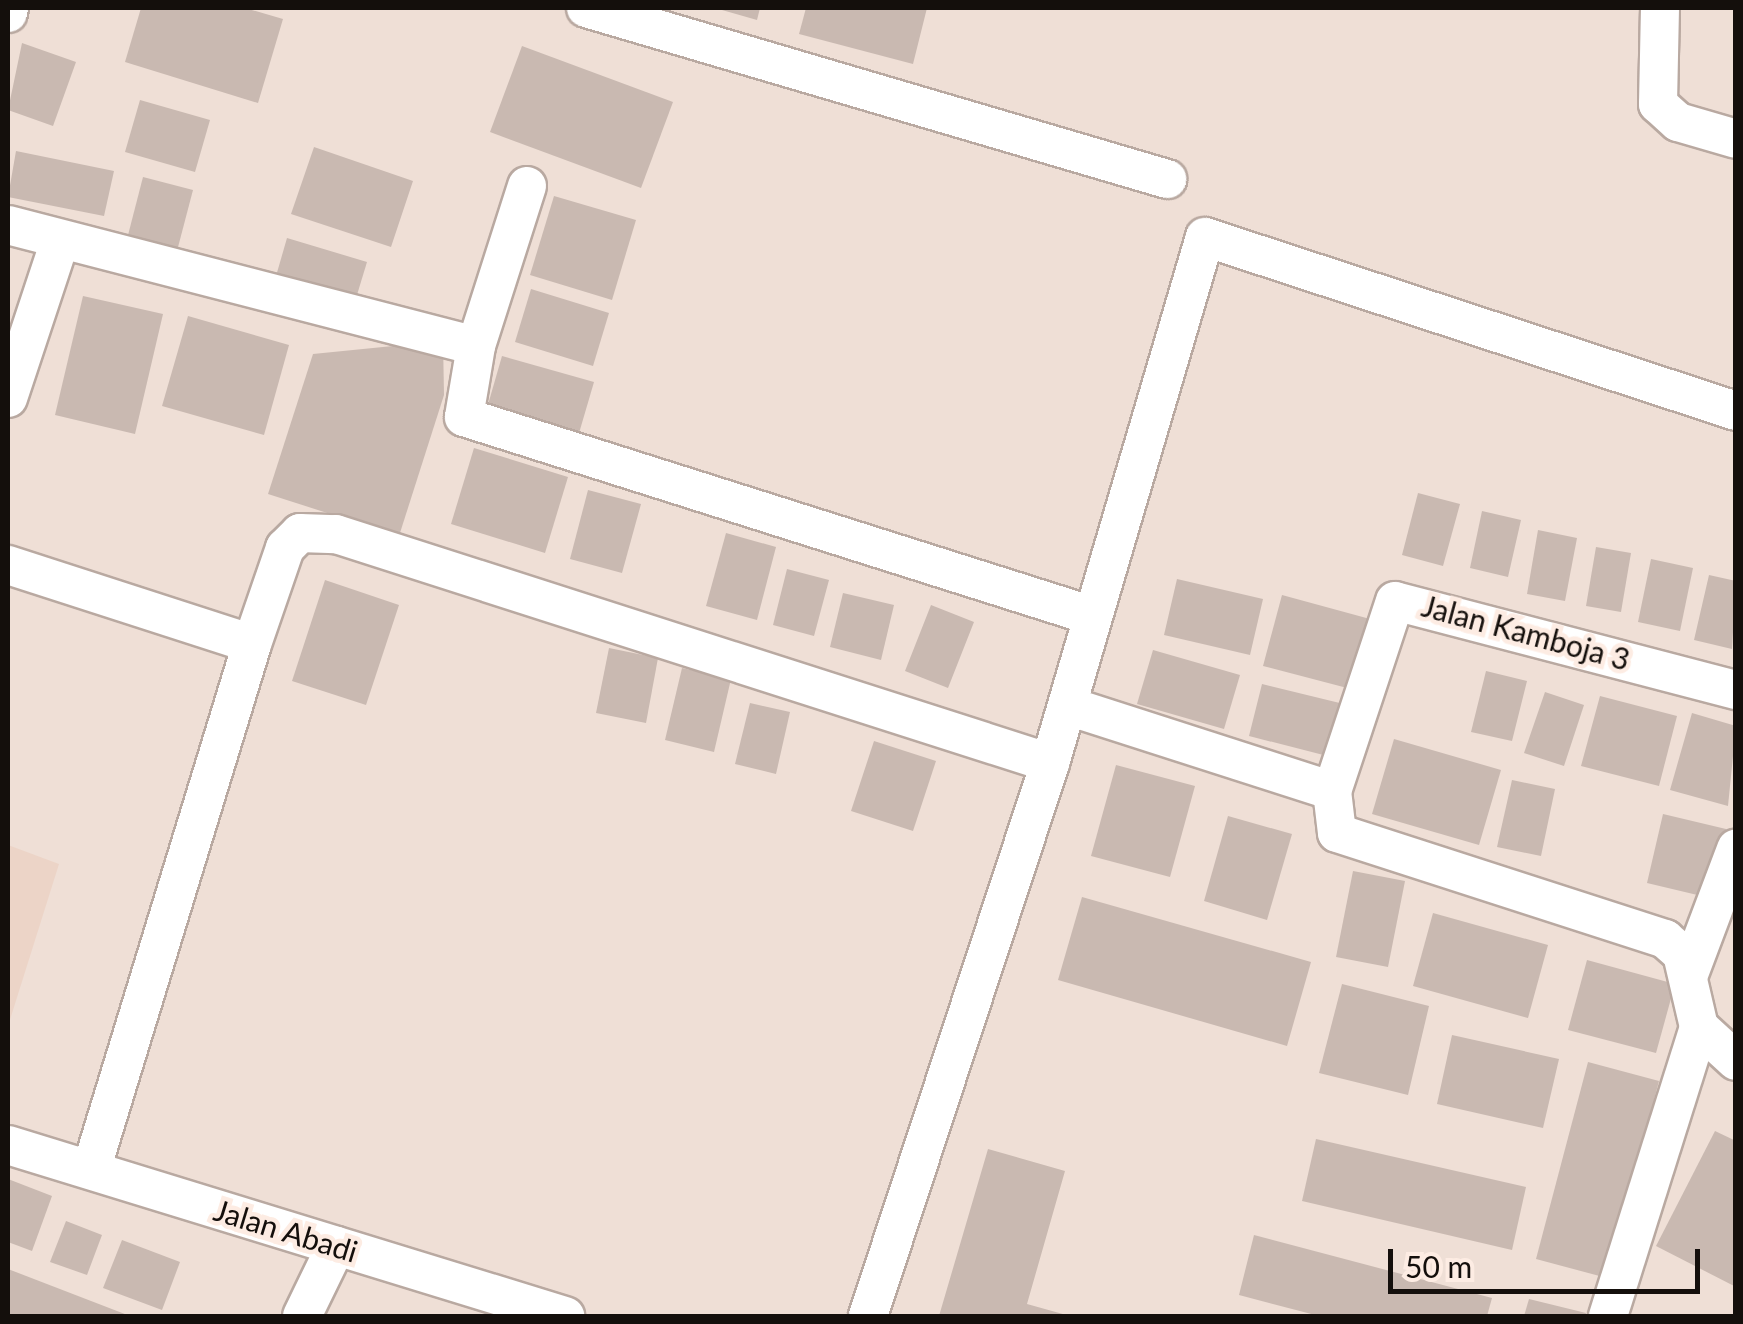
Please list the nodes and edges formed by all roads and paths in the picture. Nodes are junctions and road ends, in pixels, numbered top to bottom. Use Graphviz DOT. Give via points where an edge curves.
graph roads {
  1 [pos="586,8"];
  2 [pos="1660,8"];
  3 [pos="1736,139"];
  4 [pos="1167,179"];
  5 [pos="527,186"];
  6 [pos="8,225"];
  7 [pos="60,244"];
  8 [pos="476,346"];
  9 [pos="8,398"];
  10 [pos="1736,411"];
  11 [pos="8,565"];
  12 [pos="1093,616"];
  13 [pos="252,644"];
  14 [pos="1736,690"];
  15 [pos="1068,706"];
  16 [pos="1050,763"];
  17 [pos="1332,792"];
  18 [pos="1736,850"];
  19 [pos="1689,974"];
  20 [pos="1699,1027"];
  21 [pos="1736,1061"];
  22 [pos="8,1145"];
  23 [pos="91,1170"];
  24 [pos="336,1246"];
  25 [pos="302,1316"];
  26 [pos="565,1316"];
  27 [pos="868,1316"];
  28 [pos="1608,1316"];
  1 -- 4 [label="street"];
  2 -- 3 [label="street" via="1658,104 1678,122"];
  5 -- 8 [label="street"];
  6 -- 7 [label="street"];
  7 -- 8 [label="street"];
  7 -- 9 [label="street"];
  8 -- 12 [label="street" via="463,406 476,424"];
  10 -- 12 [label="street" via="1205,237"];
  11 -- 13 [label="street"];
  12 -- 15 [label="street"];
  13 -- 16 [label="street" via="285,548 316,530"];
  13 -- 23 [label="street"];
  14 -- 17 [label="street, Jalan Kamboja 3" via="1404,598 1386,616"];
  15 -- 16 [label="street"];
  15 -- 17 [label="street"];
  16 -- 27 [label="street"];
  17 -- 19 [label="street" via="1337,833 1624,919 1664,939"];
  18 -- 19 [label="street"];
  19 -- 20 [label="street"];
  20 -- 21 [label="street"];
  20 -- 28 [label="street"];
  22 -- 23 [label="street, Jalan Abadi"];
  23 -- 24 [label="street, Jalan Abadi"];
  24 -- 25 [label="street"];
  24 -- 26 [label="street, Jalan Abadi"];
}
